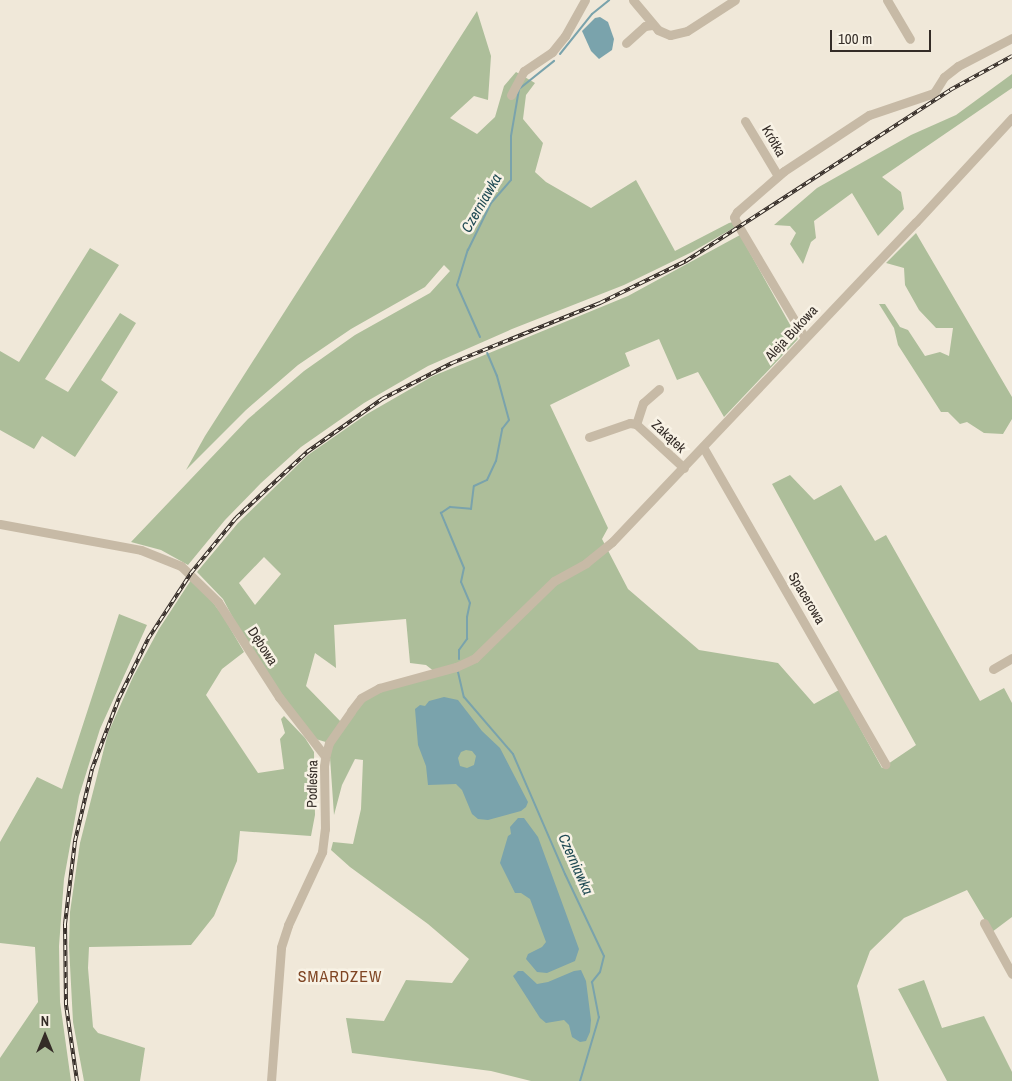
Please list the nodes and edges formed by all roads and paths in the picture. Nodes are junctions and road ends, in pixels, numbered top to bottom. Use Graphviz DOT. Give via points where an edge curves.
graph roads {
  1 [pos="586,0"];
  2 [pos="633,0"];
  3 [pos="736,0"];
  4 [pos="887,0"];
  5 [pos="652,25"];
  6 [pos="1012,38"];
  7 [pos="910,39"];
  8 [pos="626,42"];
  9 [pos="511,95"];
  10 [pos="1012,118"];
  11 [pos="745,121"];
  12 [pos="778,176"];
  13 [pos="805,338"];
  14 [pos="659,389"];
  15 [pos="636,424"];
  16 [pos="589,437"];
  17 [pos="703,448"];
  18 [pos="684,468"];
  19 [pos="0,524"];
  20 [pos="586,563"];
  21 [pos="1012,658"];
  22 [pos="993,669"];
  23 [pos="310,737"];
  24 [pos="329,743"];
  25 [pos="325,756"];
  26 [pos="885,764"];
  27 [pos="984,923"];
  28 [pos="1012,974"];
  29 [pos="271,1081"];
  1 -- 9 [label="street" via="565,36 552,52 524,71"];
  2 -- 5 [label="street"];
  3 -- 5 [label="street" via="687,31 674,35 664,34"];
  4 -- 7 [label="street"];
  5 -- 8 [label="street" via="645,26"];
  6 -- 12 [label="street" via="958,66 944,77 934,93 869,116"];
  10 -- 13 [label="street, Aleja Bukowa"];
  11 -- 12 [label="street, Krótka"];
  12 -- 13 [label="street" via="741,207 734,217"];
  13 -- 17 [label="street, Aleja Bukowa"];
  14 -- 15 [label="street, Zakątek" via="643,403"];
  15 -- 16 [label="street, Zakątek" via="630,423"];
  15 -- 18 [label="street, Zakątek"];
  17 -- 18 [label="street, Aleja Bukowa"];
  17 -- 26 [label="street, Spacerowa"];
  18 -- 20 [label="street, Aleja Bukowa" via="618,537"];
  19 -- 23 [label="street, Dębowa" via="141,550 168,559 191,573 218,602 279,697"];
  20 -- 24 [label="street, Podleśna" via="554,581 475,658 456,667 386,685 366,694"];
  21 -- 22 [label="street"];
  23 -- 24 [label="street"];
  23 -- 25 [label="street, Dębowa"];
  24 -- 25 [label="street, Podleśna"];
  25 -- 29 [label="street, Podleśna" via="323,846 281,947"];
  27 -- 28 [label="street"];
}
